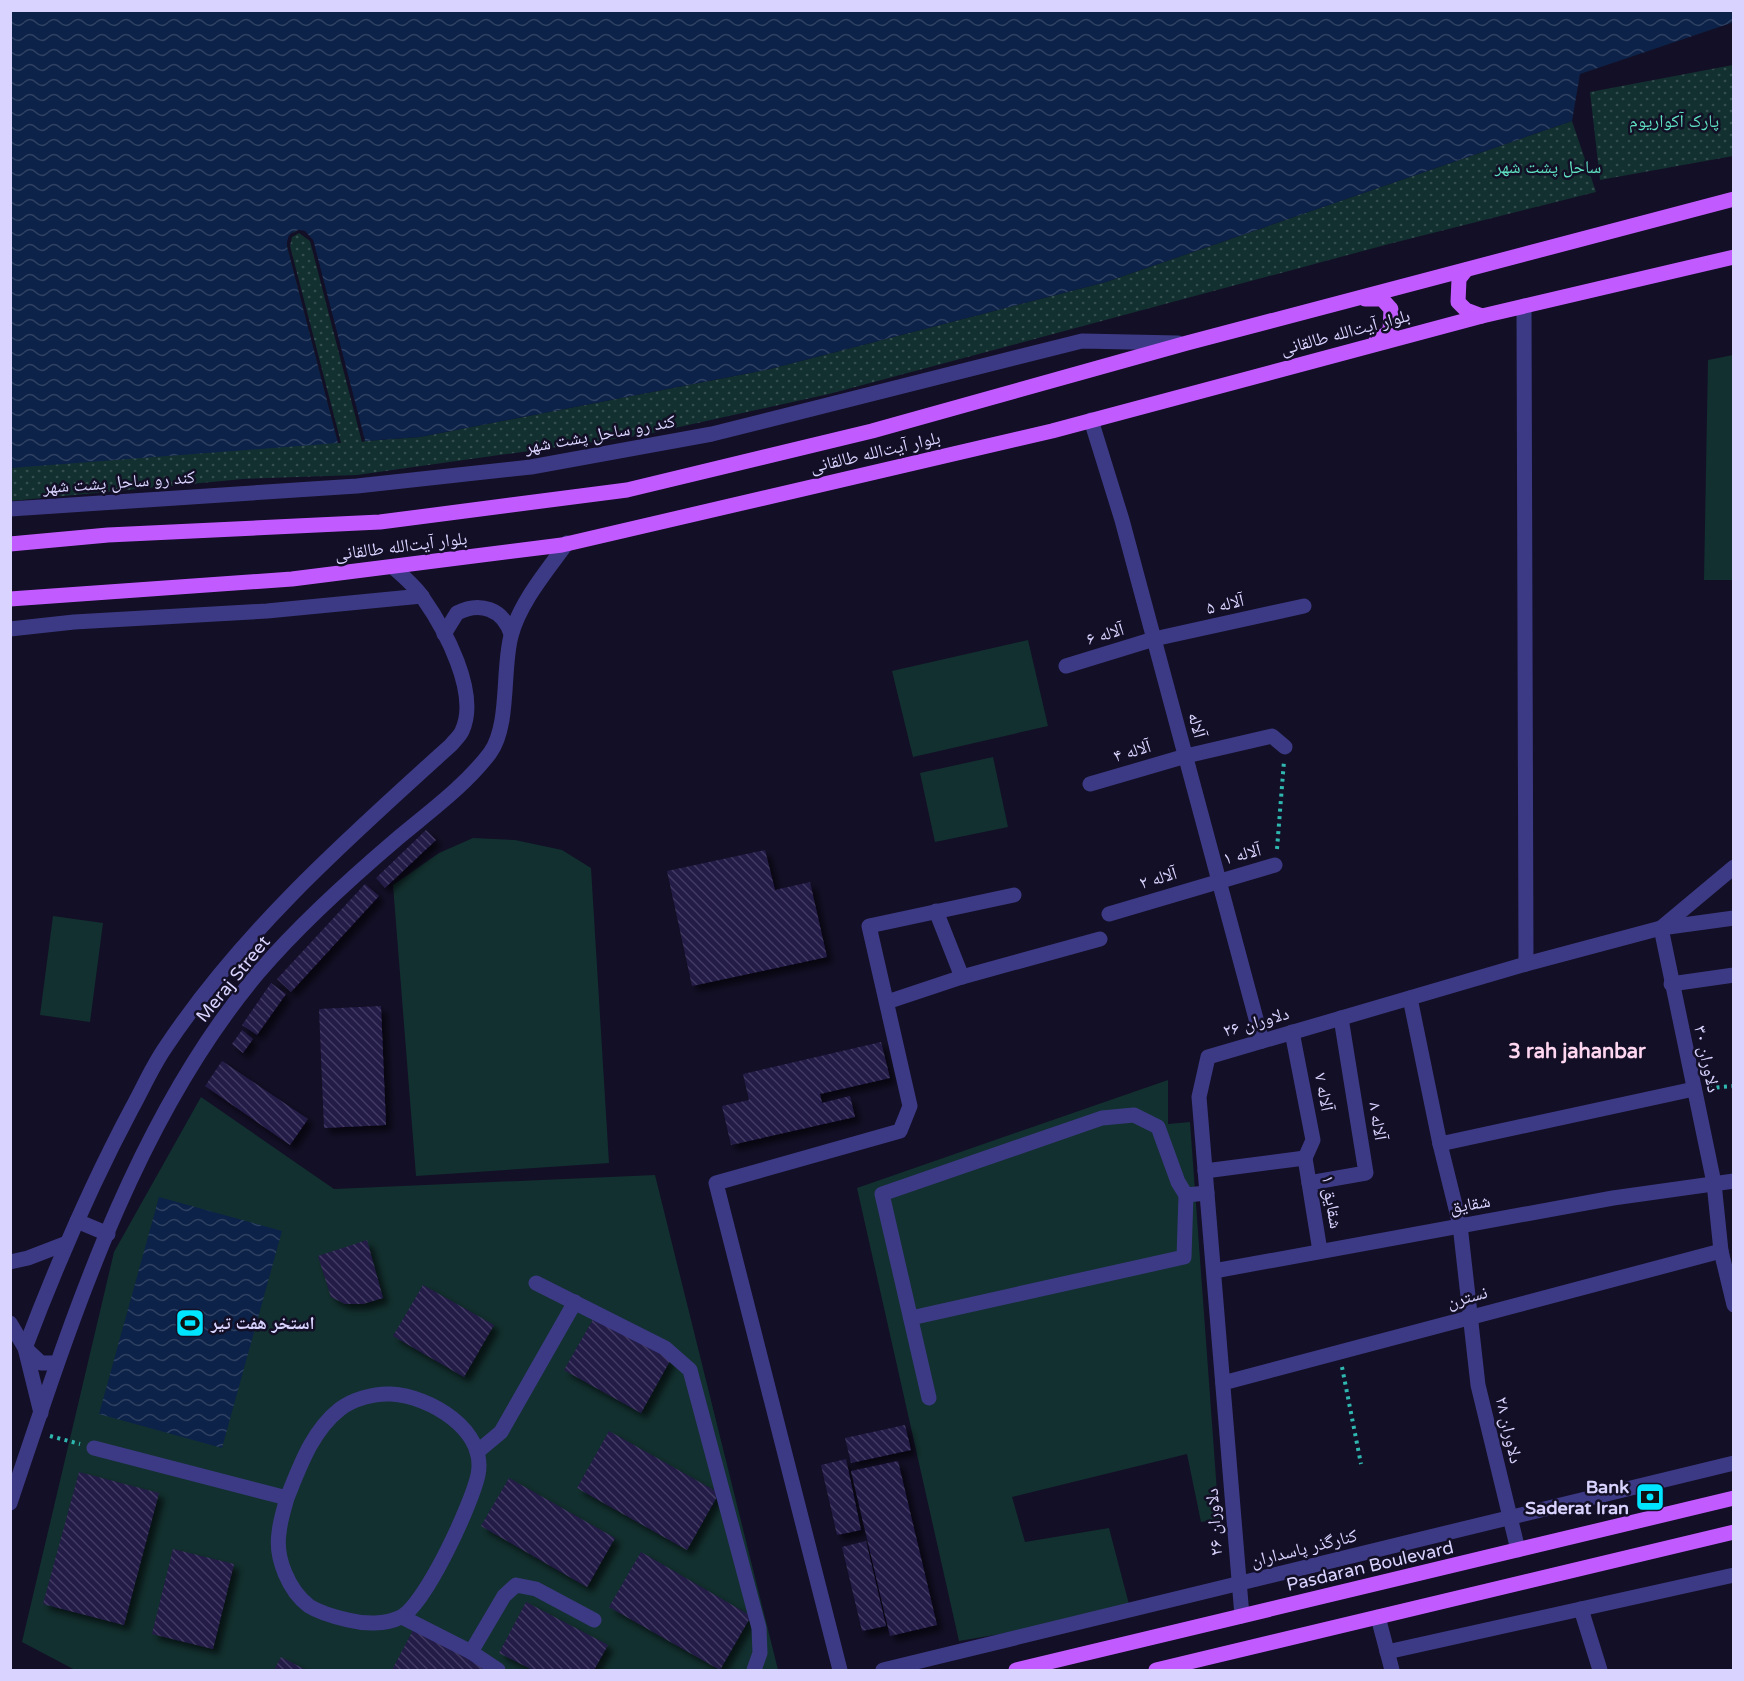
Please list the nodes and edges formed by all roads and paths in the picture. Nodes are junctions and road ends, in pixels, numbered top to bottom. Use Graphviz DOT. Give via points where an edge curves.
graph roads {
  1 [pos="1734,199"];
  2 [pos="1734,257"];
  3 [pos="1466,270"];
  4 [pos="1358,298"];
  5 [pos="1524,306"];
  6 [pos="1482,316"];
  7 [pos="1187,344"];
  8 [pos="1371,345"];
  9 [pos="1091,420"];
  10 [pos="10,509"];
  11 [pos="567,543"];
  12 [pos="10,544"];
  13 [pos="394,568"];
  14 [pos="422,596"];
  15 [pos="10,599"];
  16 [pos="1304,606"];
  17 [pos="10,628"];
  18 [pos="444,634"];
  19 [pos="511,634"];
  20 [pos="1155,639"];
  21 [pos="1066,666"];
  22 [pos="1285,747"];
  23 [pos="1185,756"];
  24 [pos="1090,784"];
  25 [pos="1275,865"];
  26 [pos="1734,867"];
  27 [pos="1219,880"];
  28 [pos="1014,895"];
  29 [pos="936,911"];
  30 [pos="1109,914"];
  31 [pos="1734,918"];
  32 [pos="1661,928"];
  33 [pos="1100,939"];
  34 [pos="1526,964"];
  35 [pos="1734,975"];
  36 [pos="962,977"];
  37 [pos="1671,984"];
  38 [pos="1410,998"];
  39 [pos="886,1002"];
  40 [pos="1341,1018"];
  41 [pos="1292,1032"];
  42 [pos="1262,1041"];
  43 [pos="1734,1086"];
  44 [pos="1694,1089"];
  45 [pos="1440,1144"];
  46 [pos="1305,1158"];
  47 [pos="1205,1171"];
  48 [pos="1734,1181"];
  49 [pos="1309,1183"];
  50 [pos="1714,1183"];
  51 [pos="1207,1193"];
  52 [pos="1186,1195"];
  53 [pos="77,1221"];
  54 [pos="1460,1225"];
  55 [pos="108,1234"];
  56 [pos="67,1243"];
  57 [pos="1320,1251"];
  58 [pos="1721,1251"];
  59 [pos="10,1262"];
  60 [pos="1214,1271"];
  61 [pos="536,1283"];
  62 [pos="575,1302"];
  63 [pos="1734,1305"];
  64 [pos="1469,1317"];
  65 [pos="910,1318"];
  66 [pos="10,1323"];
  67 [pos="25,1348"];
  68 [pos="1339,1352"];
  69 [pos="56,1363"];
  70 [pos="1223,1383"];
  71 [pos="929,1398"];
  72 [pos="41,1413"];
  73 [pos="34,1432"];
  74 [pos="94,1448"];
  75 [pos="477,1452"];
  76 [pos="1734,1463"];
  77 [pos="1361,1464"];
  78 [pos="287,1497"];
  79 [pos="1734,1498"];
  80 [pos="10,1503"];
  81 [pos="1510,1518"];
  82 [pos="1734,1532"];
  83 [pos="1518,1551"];
  84 [pos="1734,1575"];
  85 [pos="1238,1584"];
  86 [pos="1581,1609"];
  87 [pos="1242,1616"];
  88 [pos="402,1617"];
  89 [pos="1378,1617"];
  90 [pos="594,1620"];
  91 [pos="471,1652"];
  92 [pos="1387,1652"];
  93 [pos="498,1671"];
  94 [pos="754,1671"];
  95 [pos="840,1671"];
  96 [pos="883,1671"];
  97 [pos="1016,1671"];
  98 [pos="1156,1671"];
  99 [pos="1392,1671"];
  100 [pos="1600,1671"];
  1 -- 3 [label="main road, بلوار آیت‌الله طالقانی"];
  2 -- 5 [label="main road, بلوار آیت‌الله طالقانی"];
  3 -- 4 [label="main road, بلوار آیت‌الله طالقانی"];
  3 -- 6 [label="main road" via="1459,279 1458,302"];
  4 -- 7 [label="main road, بلوار آیت‌الله طالقانی"];
  4 -- 8 [label="main road" via="1382,299 1390,309 1390,331"];
  5 -- 6 [label="main road, بلوار آیت‌الله طالقانی"];
  5 -- 34 [label="street"];
  6 -- 8 [label="main road, بلوار آیت‌الله طالقانی"];
  7 -- 10 [label="street, کند رو ساحل پشت شهر" via="1082,342 712,434 531,467 357,486"];
  7 -- 12 [label="main road, بلوار آیت‌الله طالقانی" via="872,431 627,490 380,522 108,535"];
  8 -- 9 [label="main road, بلوار آیت‌الله طالقانی"];
  9 -- 11 [label="main road, بلوار آیت‌الله طالقانی"];
  9 -- 20 [label="street, آلاله"];
  11 -- 13 [label="main road, بلوار آیت‌الله طالقانی"];
  11 -- 19 [label="street, Meraj Street"];
  13 -- 14 [label="street, Meraj Street"];
  13 -- 15 [label="main road, بلوار آیت‌الله طالقانی"];
  14 -- 17 [label="street"];
  14 -- 18 [label="street, Meraj Street"];
  16 -- 20 [label="street, آلاله ۵"];
  18 -- 19 [label="street" via="458,613 481,607 504,618"];
  18 -- 53 [label="street, Meraj Street" via="462,678 466,710 462,730 451,745 341,844 239,950 164,1049 111,1147"];
  19 -- 55 [label="street, Meraj Street" via="499,734 491,752 463,783 356,873 259,973 200,1053 160,1120"];
  20 -- 21 [label="street, آلاله ۶"];
  20 -- 23 [label="street, آلاله"];
  22 -- 23 [label="street, آلاله ۴" via="1272,736"];
  22 -- 25 [label="path"];
  23 -- 24 [label="street, آلاله ۴"];
  23 -- 27 [label="street, آلاله"];
  25 -- 27 [label="street, آلاله ۱"];
  26 -- 32 [label="street, دلاوران ۲۶"];
  27 -- 30 [label="street, آلاله ۲"];
  27 -- 42 [label="street, آلاله"];
  28 -- 29 [label="street"];
  29 -- 36 [label="street"];
  29 -- 39 [label="street" via="869,926"];
  31 -- 32 [label="street"];
  32 -- 34 [label="street, دلاوران ۲۶"];
  32 -- 37 [label="street, دلاوران ۳۰"];
  33 -- 36 [label="street"];
  34 -- 38 [label="street, دلاوران ۲۶"];
  35 -- 37 [label="street"];
  36 -- 39 [label="street"];
  37 -- 44 [label="street, دلاوران ۳۰"];
  38 -- 40 [label="street, دلاوران ۲۶"];
  38 -- 45 [label="street, دلاوران ۲۸"];
  39 -- 95 [label="street" via="910,1106 900,1131 716,1183"];
  40 -- 41 [label="street, دلاوران ۲۶"];
  40 -- 49 [label="street, آلاله ۸" via="1366,1173"];
  41 -- 42 [label="street, دلاوران ۲۶"];
  41 -- 46 [label="street, آلاله ۷" via="1313,1140"];
  42 -- 47 [label="street, دلاوران ۲۶" via="1208,1057 1199,1097"];
  43 -- 44 [label="path"];
  44 -- 45 [label="street"];
  44 -- 50 [label="street, دلاوران ۳۰"];
  45 -- 54 [label="street, دلاوران ۲۸"];
  46 -- 47 [label="street"];
  46 -- 49 [label="street, شقایق ۱"];
  47 -- 51 [label="street, دلاوران ۲۶"];
  48 -- 50 [label="street, شقایق"];
  49 -- 57 [label="street, شقایق ۱"];
  50 -- 54 [label="street, شقایق"];
  50 -- 58 [label="street, دلاوران ۳۰"];
  51 -- 52 [label="street"];
  51 -- 60 [label="street, دلاوران ۲۶"];
  52 -- 65 [label="street" via="1184,1257"];
  52 -- 65 [label="street" via="1158,1127 1134,1115 1102,1118 882,1194"];
  53 -- 55 [label="street"];
  53 -- 56 [label="street, Meraj Street"];
  54 -- 57 [label="street, شقایق"];
  54 -- 64 [label="street, دلاوران ۲۸"];
  55 -- 69 [label="street, Meraj Street"];
  56 -- 59 [label="street"];
  56 -- 67 [label="street, Meraj Street"];
  57 -- 60 [label="street, شقایق"];
  58 -- 63 [label="street, دلاوران ۳۰"];
  58 -- 64 [label="street, نسترن"];
  60 -- 70 [label="street, دلاوران ۲۶"];
  61 -- 62 [label="street"];
  62 -- 75 [label="street" via="501,1432"];
  62 -- 94 [label="street" via="665,1348 690,1370 759,1628 760,1653"];
  64 -- 68 [label="street, نسترن"];
  64 -- 81 [label="street, دلاوران ۲۸" via="1478,1385"];
  65 -- 71 [label="street"];
  66 -- 67 [label="street"];
  67 -- 69 [label="street" via="34,1360"];
  67 -- 72 [label="street"];
  68 -- 70 [label="street, نسترن"];
  68 -- 77 [label="path"];
  69 -- 72 [label="street, Meraj Street"];
  70 -- 85 [label="street, دلاوران ۲۶"];
  72 -- 73 [label="street, Meraj Street"];
  73 -- 74 [label="path"];
  73 -- 80 [label="street, Meraj Street"];
  74 -- 78 [label="street"];
  75 -- 78 [label="street" via="466,1430 434,1407 411,1397 364,1397 341,1408 321,1426"];
  75 -- 88 [label="street" via="479,1473 471,1500 431,1581"];
  76 -- 81 [label="street, کنارگذر پاسداران"];
  78 -- 88 [label="street" via="278,1534 280,1559 289,1580 309,1605 355,1622 378,1623"];
  79 -- 83 [label="main road, Pasdaran Boulevard"];
  81 -- 83 [label="street, دلاوران ۲۸"];
  81 -- 85 [label="street, کنارگذر پاسداران"];
  82 -- 89 [label="main road"];
  83 -- 87 [label="main road, Pasdaran Boulevard"];
  84 -- 86 [label="street"];
  85 -- 87 [label="street, دلاوران ۲۶"];
  85 -- 96 [label="street, کنارگذر پاسداران"];
  86 -- 92 [label="street"];
  86 -- 100 [label="street"];
  87 -- 97 [label="main road, Pasdaran Boulevard"];
  88 -- 91 [label="street"];
  89 -- 92 [label="street"];
  89 -- 98 [label="main road"];
  90 -- 91 [label="street" via="536,1589 516,1585 504,1596"];
  91 -- 93 [label="street"];
  92 -- 99 [label="street"];
}
